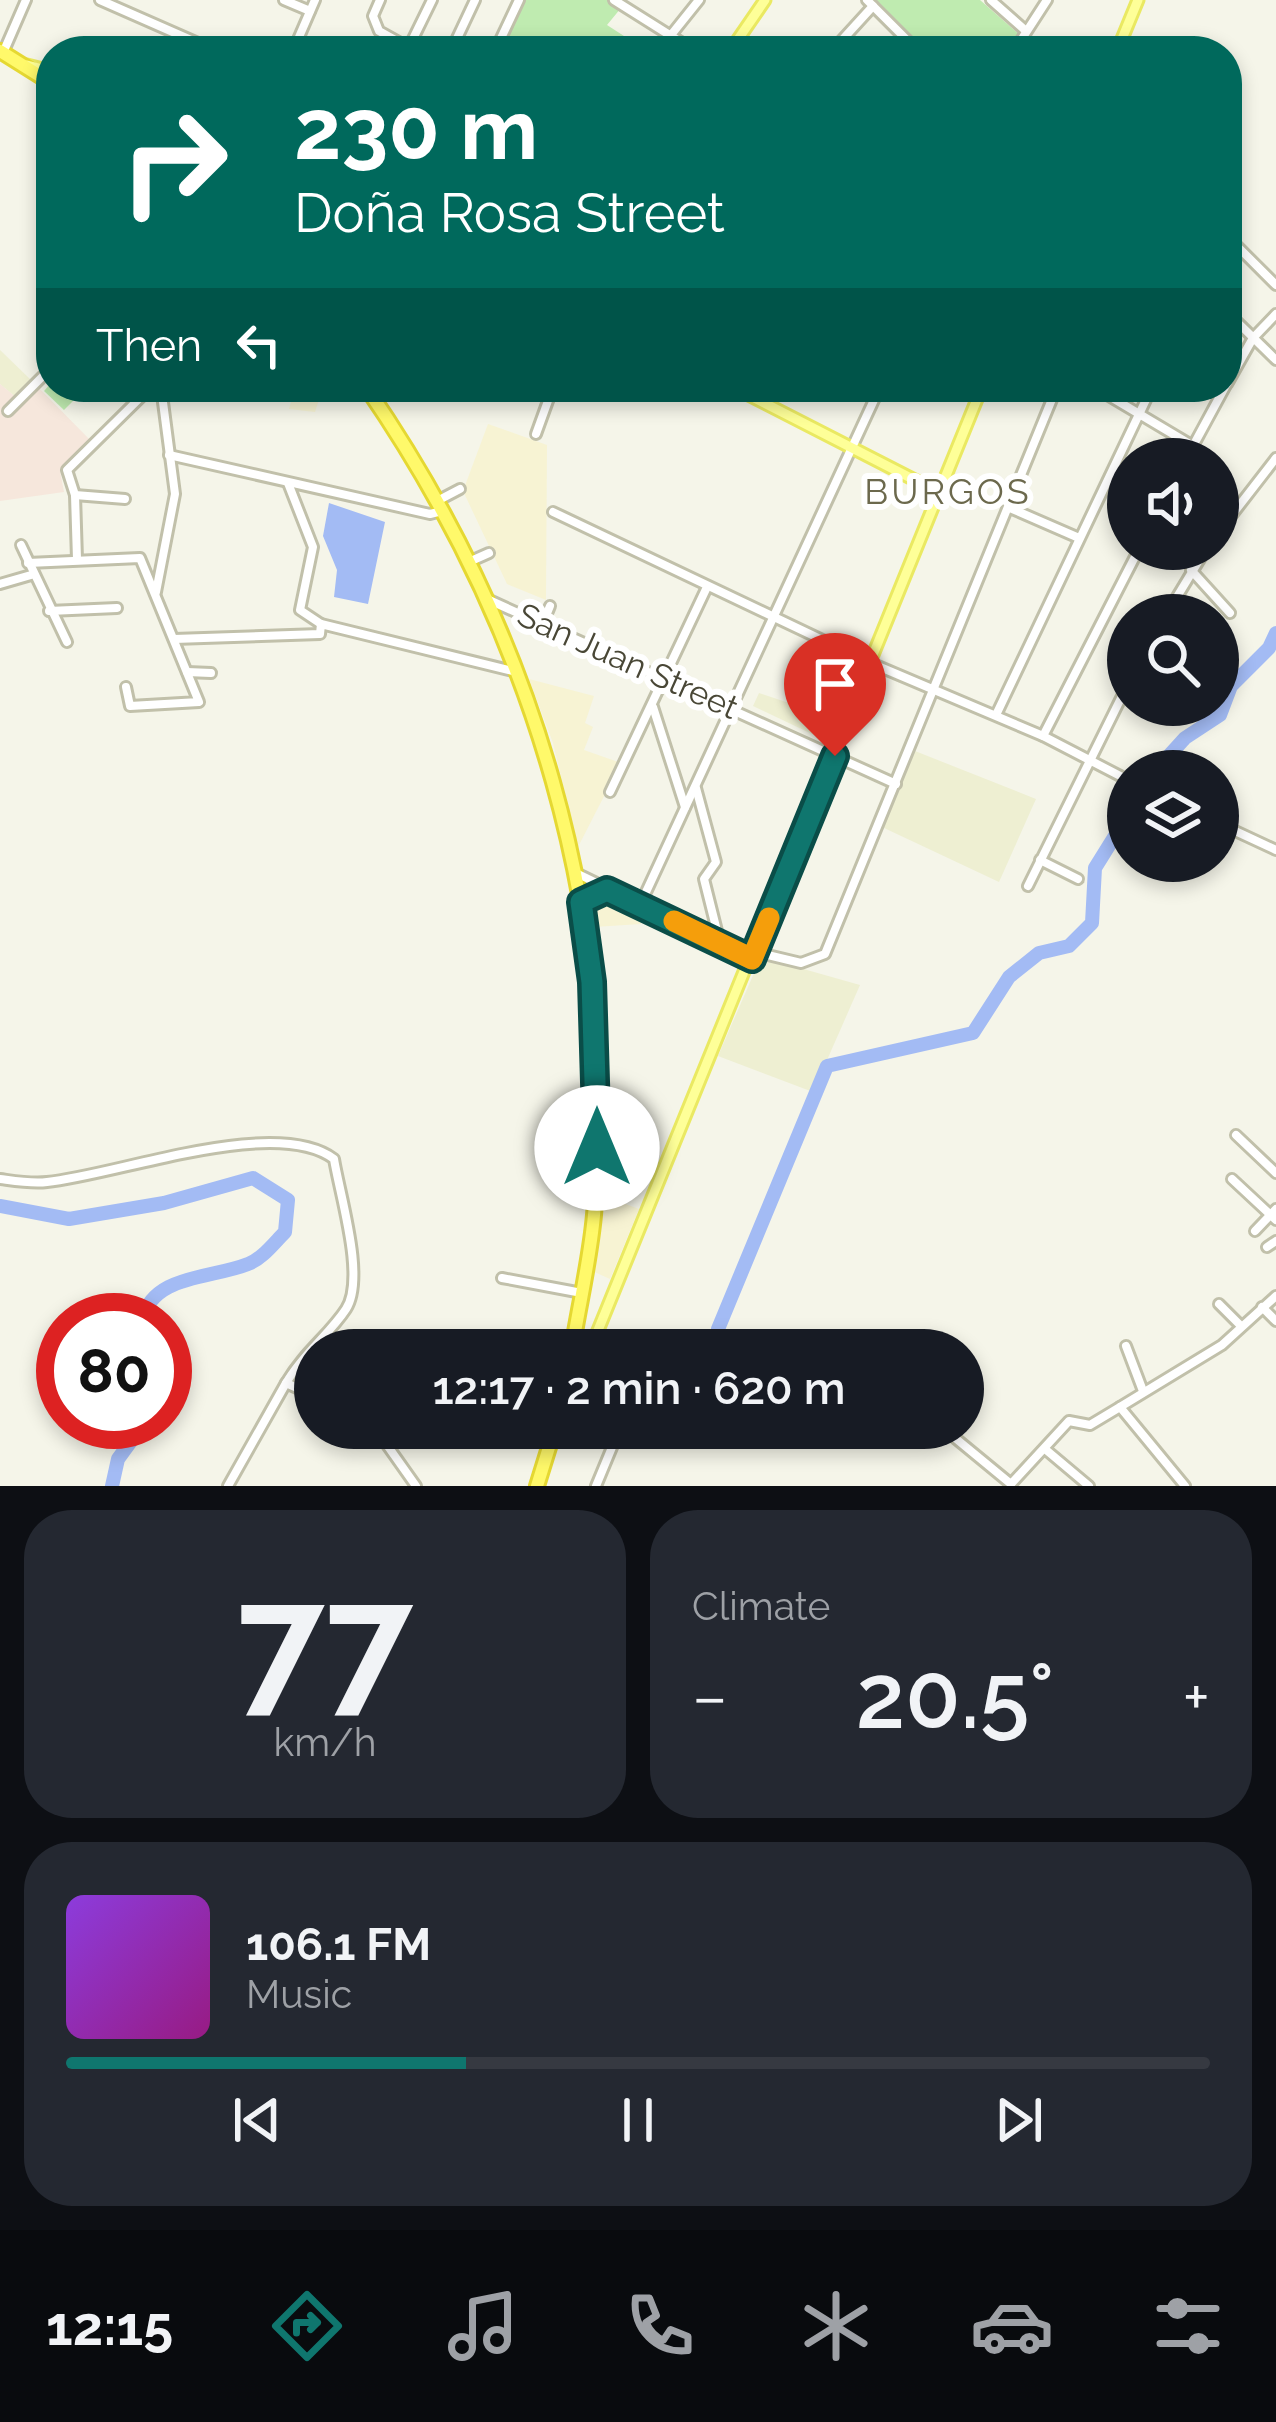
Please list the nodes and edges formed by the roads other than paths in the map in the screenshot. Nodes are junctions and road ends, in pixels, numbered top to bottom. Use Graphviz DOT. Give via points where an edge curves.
graph roads {
  1 [pos="26,0"];
  2 [pos="101,0"];
  3 [pos="284,0"];
  4 [pos="315,0"];
  5 [pos="380,0"];
  6 [pos="432,0"];
  7 [pos="475,0"];
  8 [pos="519,0"];
  9 [pos="614,0"];
  10 [pos="699,0"];
  11 [pos="765,0"];
  12 [pos="991,0"];
  13 [pos="1047,0"];
  14 [pos="1138,0"];
  15 [pos="870,3"];
  16 [pos="310,12"];
  17 [pos="1026,32"];
  18 [pos="671,35"];
  19 [pos="183,36"];
  20 [pos="300,36"];
  21 [pos="388,36"];
  22 [pos="418,36"];
  23 [pos="458,36"];
  24 [pos="502,36"];
  25 [pos="740,36"];
  26 [pos="844,36"];
  27 [pos="903,36"];
  28 [pos="1023,36"];
  29 [pos="1124,36"];
  30 [pos="2,52"];
  31 [pos="23,64"];
  32 [pos="36,67"];
  33 [pos="36,73"];
  34 [pos="1242,254"];
  35 [pos="1276,286"];
  36 [pos="1276,314"];
  37 [pos="1242,328"];
  38 [pos="1252,338"];
  39 [pos="1242,356"];
  40 [pos="1276,360"];
  41 [pos="36,383"];
  42 [pos="136,402"];
  43 [pos="163,402"];
  44 [pos="376,402"];
  45 [pos="548,402"];
  46 [pos="763,402"];
  47 [pos="873,402"];
  48 [pos="976,402"];
  49 [pos="1051,402"];
  50 [pos="1122,402"];
  51 [pos="1145,402"];
  52 [pos="1217,402"];
  53 [pos="8,411"];
  54 [pos="1140,412"];
  55 [pos="536,434"];
  56 [pos="1181,438"];
  57 [pos="1197,438"];
  58 [pos="852,447"];
  59 [pos="169,455"];
  60 [pos="1276,458"];
  61 [pos="287,482"];
  62 [pos="460,489"];
  63 [pos="942,494"];
  64 [pos="75,495"];
  65 [pos="125,499"];
  66 [pos="441,505"];
  67 [pos="1239,506"];
  68 [pos="1010,508"];
  69 [pos="553,512"];
  70 [pos="1079,538"];
  71 [pos="21,545"];
  72 [pos="489,553"];
  73 [pos="77,559"];
  74 [pos="471,561"];
  75 [pos="28,563"];
  76 [pos="1128,570"];
  77 [pos="1192,570"];
  78 [pos="31,574"];
  79 [pos="0,584"];
  80 [pos="707,587"];
  81 [pos="1213,594"];
  82 [pos="155,595"];
  83 [pos="489,600"];
  84 [pos="550,606"];
  85 [pos="117,608"];
  86 [pos="49,611"];
  87 [pos="773,617"];
  88 [pos="543,623"];
  89 [pos="321,624"];
  90 [pos="174,639"];
  91 [pos="68,642"];
  92 [pos="872,664"];
  93 [pos="188,672"];
  94 [pos="519,672"];
  95 [pos="212,673"];
  96 [pos="665,677"];
  97 [pos="126,688"];
  98 [pos="934,692"];
  99 [pos="652,705"];
  100 [pos="733,707"];
  101 [pos="996,716"];
  102 [pos="1107,723"];
  103 [pos="1043,736"];
  104 [pos="835,756"];
  105 [pos="1088,758"];
  106 [pos="1107,768"];
  107 [pos="896,784"];
  108 [pos="695,787"];
  109 [pos="610,792"];
  110 [pos="685,808"];
  111 [pos="1239,833"];
  112 [pos="1276,850"];
  113 [pos="1040,860"];
  114 [pos="575,873"];
  115 [pos="1078,879"];
  116 [pos="1028,886"];
  117 [pos="607,890"];
  118 [pos="581,902"];
  119 [pos="640,905"];
  120 [pos="720,944"];
  121 [pos="754,955"];
  122 [pos="1236,1135"];
  123 [pos="1276,1173"];
  124 [pos="0,1179"];
  125 [pos="1232,1179"];
  126 [pos="1274,1214"];
  127 [pos="1255,1231"];
  128 [pos="502,1278"];
  129 [pos="582,1293"];
  130 [pos="1276,1296"];
  131 [pos="1219,1304"];
  132 [pos="1262,1307"];
  133 [pos="1276,1321"];
  134 [pos="1240,1325"];
  135 [pos="576,1329"];
  136 [pos="599,1329"];
  137 [pos="1126,1346"];
  138 [pos="286,1383"];
  139 [pos="294,1387"];
  140 [pos="1143,1390"];
  141 [pos="1120,1407"];
  142 [pos="390,1449"];
  143 [pos="548,1449"];
  144 [pos="611,1449"];
  145 [pos="968,1449"];
  146 [pos="1045,1449"];
  147 [pos="228,1486"];
  148 [pos="416,1486"];
  149 [pos="536,1486"];
  150 [pos="596,1486"];
  151 [pos="1089,1486"];
  152 [pos="1185,1486"];
  1 -- 30 [label="street"];
  2 -- 19 [label="street"];
  3 -- 16 [label="street"];
  4 -- 16 [label="street"];
  5 -- 21 [label="street" via="373,16"];
  6 -- 22 [label="street"];
  7 -- 23 [label="street"];
  8 -- 24 [label="street"];
  9 -- 18 [label="street"];
  10 -- 18 [label="street"];
  11 -- 25 [label="main road"];
  12 -- 17 [label="street"];
  13 -- 17 [label="street"];
  14 -- 29 [label="main road"];
  15 -- 26 [label="street"];
  15 -- 27 [label="street"];
  16 -- 20 [label="street"];
  17 -- 28 [label="street"];
  30 -- 31 [label="highway"];
  31 -- 32 [label="main road"];
  31 -- 33 [label="highway"];
  34 -- 35 [label="street"];
  36 -- 38 [label="street"];
  37 -- 38 [label="street"];
  38 -- 39 [label="street"];
  38 -- 40 [label="street"];
  41 -- 53 [label="street"];
  42 -- 64 [label="street" via="67,470"];
  43 -- 59 [label="street"];
  44 -- 66 [label="highway"];
  45 -- 55 [label="street"];
  46 -- 58 [label="main road"];
  47 -- 58 [label="street"];
  48 -- 63 [label="main road"];
  49 -- 68 [label="street"];
  50 -- 54 [label="street"];
  51 -- 54 [label="street"];
  52 -- 57 [label="street"];
  54 -- 56 [label="street"];
  54 -- 70 [label="street"];
  58 -- 63 [label="main road"];
  58 -- 87 [label="street"];
  59 -- 61 [label="street"];
  59 -- 82 [label="street" via="176,494"];
  60 -- 67 [label="street"];
  61 -- 66 [label="street" via="430,514"];
  61 -- 89 [label="street" via="313,547 300,610"];
  62 -- 66 [label="street"];
  63 -- 92 [label="main road"];
  64 -- 65 [label="street"];
  64 -- 73 [label="street"];
  66 -- 74 [label="highway"];
  68 -- 70 [label="street"];
  68 -- 98 [label="street"];
  69 -- 80 [label="street"];
  70 -- 101 [label="street"];
  71 -- 75 [label="street"];
  72 -- 74 [label="street"];
  73 -- 75 [label="street"];
  73 -- 82 [label="street" via="140,558"];
  74 -- 83 [label="highway"];
  75 -- 78 [label="street"];
  76 -- 103 [label="street"];
  77 -- 81 [label="street"];
  78 -- 79 [label="street"];
  78 -- 86 [label="street"];
  80 -- 87 [label="street"];
  80 -- 96 [label="street"];
  82 -- 90 [label="street"];
  83 -- 88 [label="street, San Juan Street"];
  83 -- 94 [label="highway"];
  84 -- 88 [label="street"];
  85 -- 86 [label="street"];
  86 -- 91 [label="street"];
  87 -- 92 [label="street"];
  87 -- 100 [label="street"];
  88 -- 96 [label="street, San Juan Street"];
  89 -- 90 [label="street" via="320,634"];
  89 -- 94 [label="street"];
  90 -- 93 [label="street"];
  92 -- 98 [label="street"];
  92 -- 104 [label="main road"];
  93 -- 95 [label="street"];
  93 -- 97 [label="street" via="199,702 130,706"];
  94 -- 114 [label="highway" via="556,776"];
  96 -- 99 [label="street"];
  96 -- 100 [label="street, San Juan Street"];
  98 -- 101 [label="street"];
  98 -- 107 [label="street"];
  99 -- 109 [label="street"];
  99 -- 110 [label="street"];
  100 -- 104 [label="street, San Juan Street"];
  100 -- 108 [label="street"];
  101 -- 103 [label="street"];
  102 -- 105 [label="street"];
  103 -- 105 [label="street"];
  104 -- 107 [label="street, San Juan Street"];
  104 -- 121 [label="main road"];
  105 -- 106 [label="street"];
  105 -- 113 [label="street"];
  107 -- 121 [label="street" via="825,954 801,963"];
  108 -- 110 [label="street"];
  108 -- 120 [label="street" via="716,862 704,879"];
  110 -- 119 [label="street"];
  111 -- 112 [label="street"];
  113 -- 115 [label="street"];
  113 -- 116 [label="street"];
  114 -- 117 [label="street"];
  114 -- 118 [label="highway"];
  117 -- 118 [label="street"];
  117 -- 119 [label="street"];
  118 -- 129 [label="highway" via="598,1121"];
  119 -- 120 [label="street"];
  120 -- 121 [label="street"];
  121 -- 136 [label="main road"];
  122 -- 123 [label="street"];
  124 -- 138 [label="street" via="43,1183 254,1144 322,1150 334,1159 356,1286"];
  125 -- 126 [label="street"];
  126 -- 127 [label="street"];
  128 -- 129 [label="street"];
  129 -- 135 [label="highway"];
  130 -- 132 [label="street"];
  131 -- 134 [label="street"];
  132 -- 133 [label="street"];
  132 -- 134 [label="street"];
  134 -- 140 [label="street" via="1222,1345"];
  137 -- 140 [label="street"];
  138 -- 139 [label="street"];
  138 -- 147 [label="street"];
  140 -- 141 [label="street"];
  141 -- 146 [label="street" via="1090,1425 1069,1421"];
  141 -- 152 [label="street"];
  142 -- 148 [label="street"];
  143 -- 149 [label="highway"];
  144 -- 150 [label="street"];
  145 -- 146 [label="street" via="1008,1483"];
  146 -- 151 [label="street"];
}
